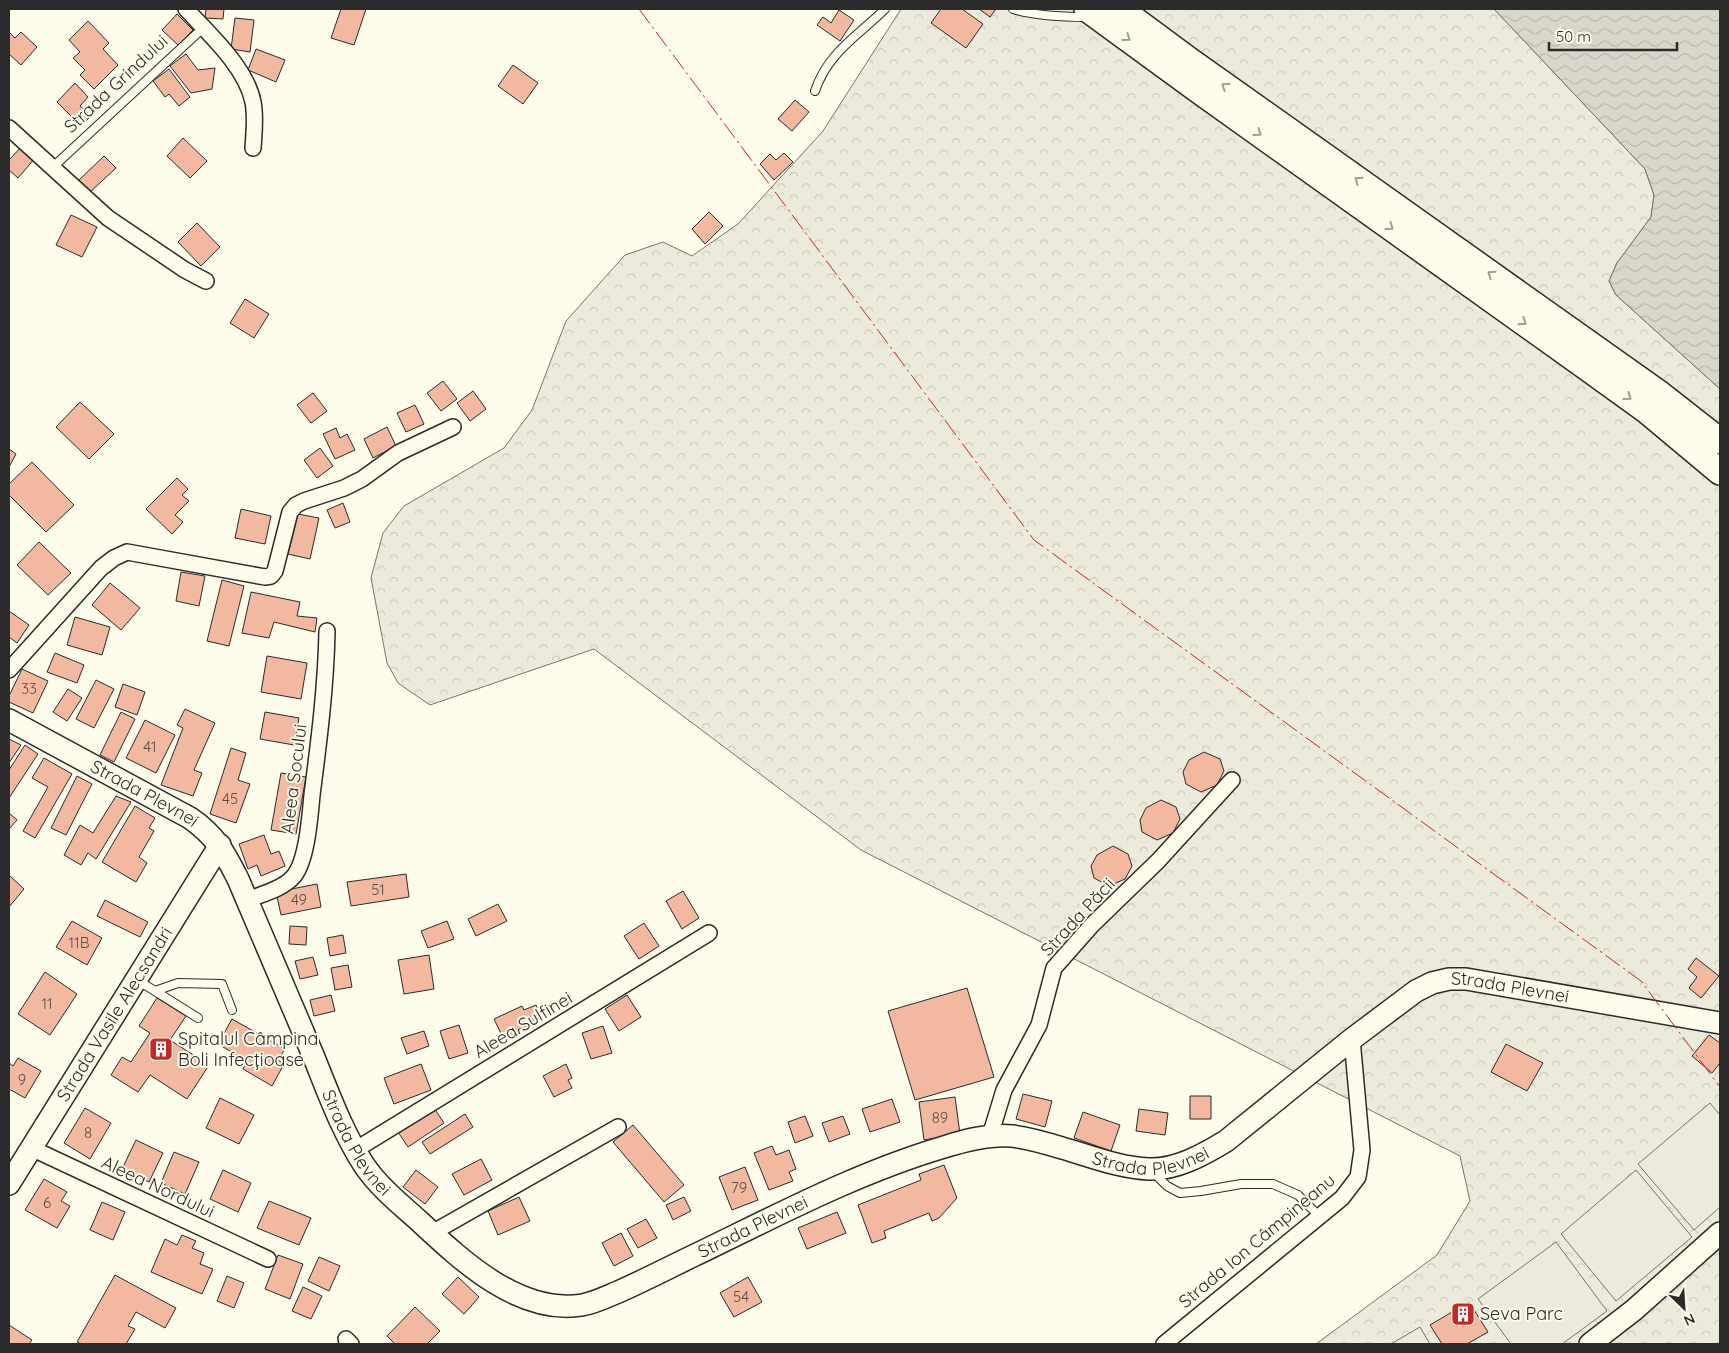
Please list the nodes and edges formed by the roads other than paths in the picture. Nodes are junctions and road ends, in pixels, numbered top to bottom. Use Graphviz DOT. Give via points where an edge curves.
graph roads {
  1 [pos="186,9"];
  2 [pos="885,9"];
  3 [pos="1013,9"];
  4 [pos="1102,12"];
  5 [pos="203,28"];
  6 [pos="815,91"];
  7 [pos="9,128"];
  8 [pos="253,148"];
  9 [pos="53,167"];
  10 [pos="206,281"];
  11 [pos="453,427"];
  12 [pos="1720,441"];
  13 [pos="1720,472"];
  14 [pos="327,631"];
  15 [pos="9,670"];
  16 [pos="9,720"];
  17 [pos="1232,780"];
  18 [pos="220,845"];
  19 [pos="247,900"];
  20 [pos="710,933"];
  21 [pos="136,980"];
  22 [pos="155,991"];
  23 [pos="232,1010"];
  24 [pos="198,1018"];
  25 [pos="1720,1023"];
  26 [pos="1352,1039"];
  27 [pos="618,1126"];
  28 [pos="990,1136"];
  29 [pos="31,1148"];
  30 [pos="355,1150"];
  31 [pos="1150,1169"];
  32 [pos="9,1184"];
  33 [pos="1319,1216"];
  34 [pos="432,1233"];
  35 [pos="1720,1233"];
  36 [pos="268,1260"];
  37 [pos="1164,1344"];
  38 [pos="1590,1344"];
  1 -- 5 [label="street"];
  2 -- 6 [label="lane" via="844,46 820,75"];
  3 -- 4 [label="lane" via="1071,17"];
  12 -- 4 [label="highway, one-way" via="1653,389 1189,60"];
  4 -- 13 [label="highway, one-way" via="1618,390"];
  5 -- 8 [label="street" via="230,58 248,86 255,114"];
  5 -- 9 [label="lane, Strada Grindului"];
  7 -- 9 [label="street"];
  9 -- 10 [label="street" via="108,218 184,270"];
  11 -- 15 [label="street" via="398,453 362,479 296,505 290,512 276,571 271,576 136,553 127,552 114,558 101,568"];
  14 -- 19 [label="street, Aleea Socului" via="317,754 300,867 281,886"];
  16 -- 18 [label="main road, Strada Plevnei" via="190,818"];
  17 -- 28 [label="street, Strada Păcii" via="1054,968 1039,1025 1004,1090"];
  18 -- 19 [label="main road, Strada Plevnei"];
  18 -- 21 [label="main road, Strada Vasile Alecsandri"];
  19 -- 30 [label="main road, Strada Plevnei"];
  20 -- 30 [label="street, Aleea Sulfinei"];
  21 -- 22 [label="lane"];
  21 -- 29 [label="main road, Strada Vasile Alecsandri"];
  22 -- 23 [label="lane" via="178,983 222,984"];
  22 -- 24 [label="lane"];
  25 -- 26 [label="main road, Strada Plevnei" via="1466,979 1449,979 1416,991"];
  26 -- 31 [label="main road, Strada Plevnei" via="1226,1142 1178,1165"];
  26 -- 33 [label="street, Strada Ion Câmpineanu" via="1362,1150 1358,1177 1342,1198"];
  27 -- 34 [label="street"];
  28 -- 31 [label="main road, Strada Plevnei" via="1032,1139 1124,1165"];
  28 -- 34 [label="main road, Strada Plevnei" via="940,1148 860,1177 633,1286 580,1305 552,1305 501,1287 479,1273"];
  29 -- 32 [label="main road, Strada Vasile Alecsandri"];
  29 -- 36 [label="street, Aleea Nordului"];
  30 -- 34 [label="main road, Strada Plevnei" via="376,1180"];
  31 -- 33 [label="lane" via="1167,1186 1180,1192 1241,1184 1274,1184 1298,1196"];
  33 -- 37 [label="street, Strada Ion Câmpineanu"];
  35 -- 38 [label="main road" via="1634,1310"];
}
